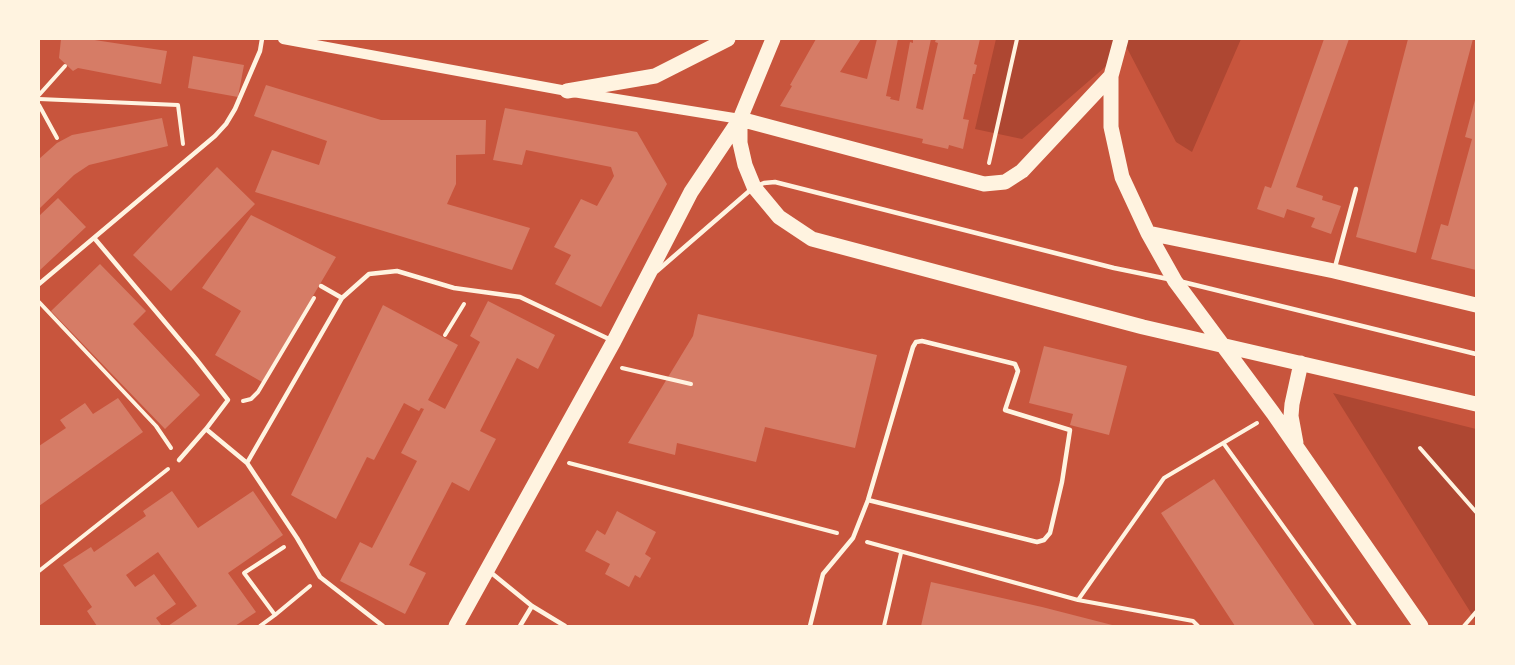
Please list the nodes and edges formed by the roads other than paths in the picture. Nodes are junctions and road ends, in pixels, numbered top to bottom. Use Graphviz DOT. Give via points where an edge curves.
graph roads {
  1 [pos="262,39"];
  2 [pos="283,39"];
  3 [pos="728,39"];
  4 [pos="773,39"];
  5 [pos="1121,39"];
  6 [pos="1111,76"];
  7 [pos="567,91"];
  8 [pos="740,119"];
  9 [pos="754,187"];
  10 [pos="1356,189"];
  11 [pos="1148,233"];
  12 [pos="94,239"];
  13 [pos="1334,271"];
  14 [pos="646,281"];
  15 [pos="1175,281"];
  16 [pos="39,284"];
  17 [pos="321,286"];
  18 [pos="342,298"];
  19 [pos="1476,305"];
  20 [pos="614,341"];
  21 [pos="1224,346"];
  22 [pos="1476,354"];
  23 [pos="1301,363"];
  24 [pos="1476,404"];
  25 [pos="206,429"];
  26 [pos="1299,450"];
  27 [pos="179,460"];
  28 [pos="247,463"];
  29 [pos="868,500"];
  30 [pos="487,569"];
  31 [pos="532,606"];
  32 [pos="383,626"];
  33 [pos="456,626"];
  34 [pos="520,626"];
  35 [pos="565,626"];
  36 [pos="810,626"];
  37 [pos="1421,626"];
  1 -- 12 [label="lane" via="226,124"];
  2 -- 7 [label="street"];
  3 -- 7 [label="main road" via="655,76"];
  4 -- 8 [label="main road"];
  5 -- 6 [label="main road"];
  6 -- 8 [label="main road" via="1022,171 1005,182 984,184"];
  6 -- 11 [label="main road" via="1111,126 1122,177"];
  7 -- 8 [label="street"];
  8 -- 9 [label="main road" via="740,143"];
  8 -- 14 [label="main road" via="691,192"];
  9 -- 14 [label="lane"];
  9 -- 15 [label="lane" via="775,183"];
  9 -- 21 [label="main road" via="779,217 812,239"];
  10 -- 13 [label="lane"];
  11 -- 13 [label="main road"];
  11 -- 15 [label="main road"];
  12 -- 16 [label="lane"];
  12 -- 25 [label="lane" via="228,400"];
  13 -- 19 [label="main road"];
  14 -- 20 [label="main road"];
  15 -- 21 [label="main road"];
  15 -- 22 [label="lane"];
  17 -- 18 [label="lane"];
  18 -- 20 [label="lane" via="369,274 397,270 429,282 520,297"];
  18 -- 28 [label="lane"];
  20 -- 30 [label="main road"];
  21 -- 23 [label="main road"];
  21 -- 26 [label="main road"];
  23 -- 24 [label="main road"];
  23 -- 26 [label="main road" via="1292,404"];
  25 -- 27 [label="lane"];
  25 -- 28 [label="lane"];
  26 -- 37 [label="main road"];
  28 -- 32 [label="lane" via="320,578"];
  29 -- 29 [label="lane" via="1036,542 1044,540 1050,533 1070,430 1005,410 1018,371 1015,364 922,340 916,342"];
  29 -- 36 [label="lane" via="854,538 823,574"];
  30 -- 31 [label="lane"];
  30 -- 33 [label="main road"];
  31 -- 34 [label="lane"];
  31 -- 35 [label="lane"];
}
